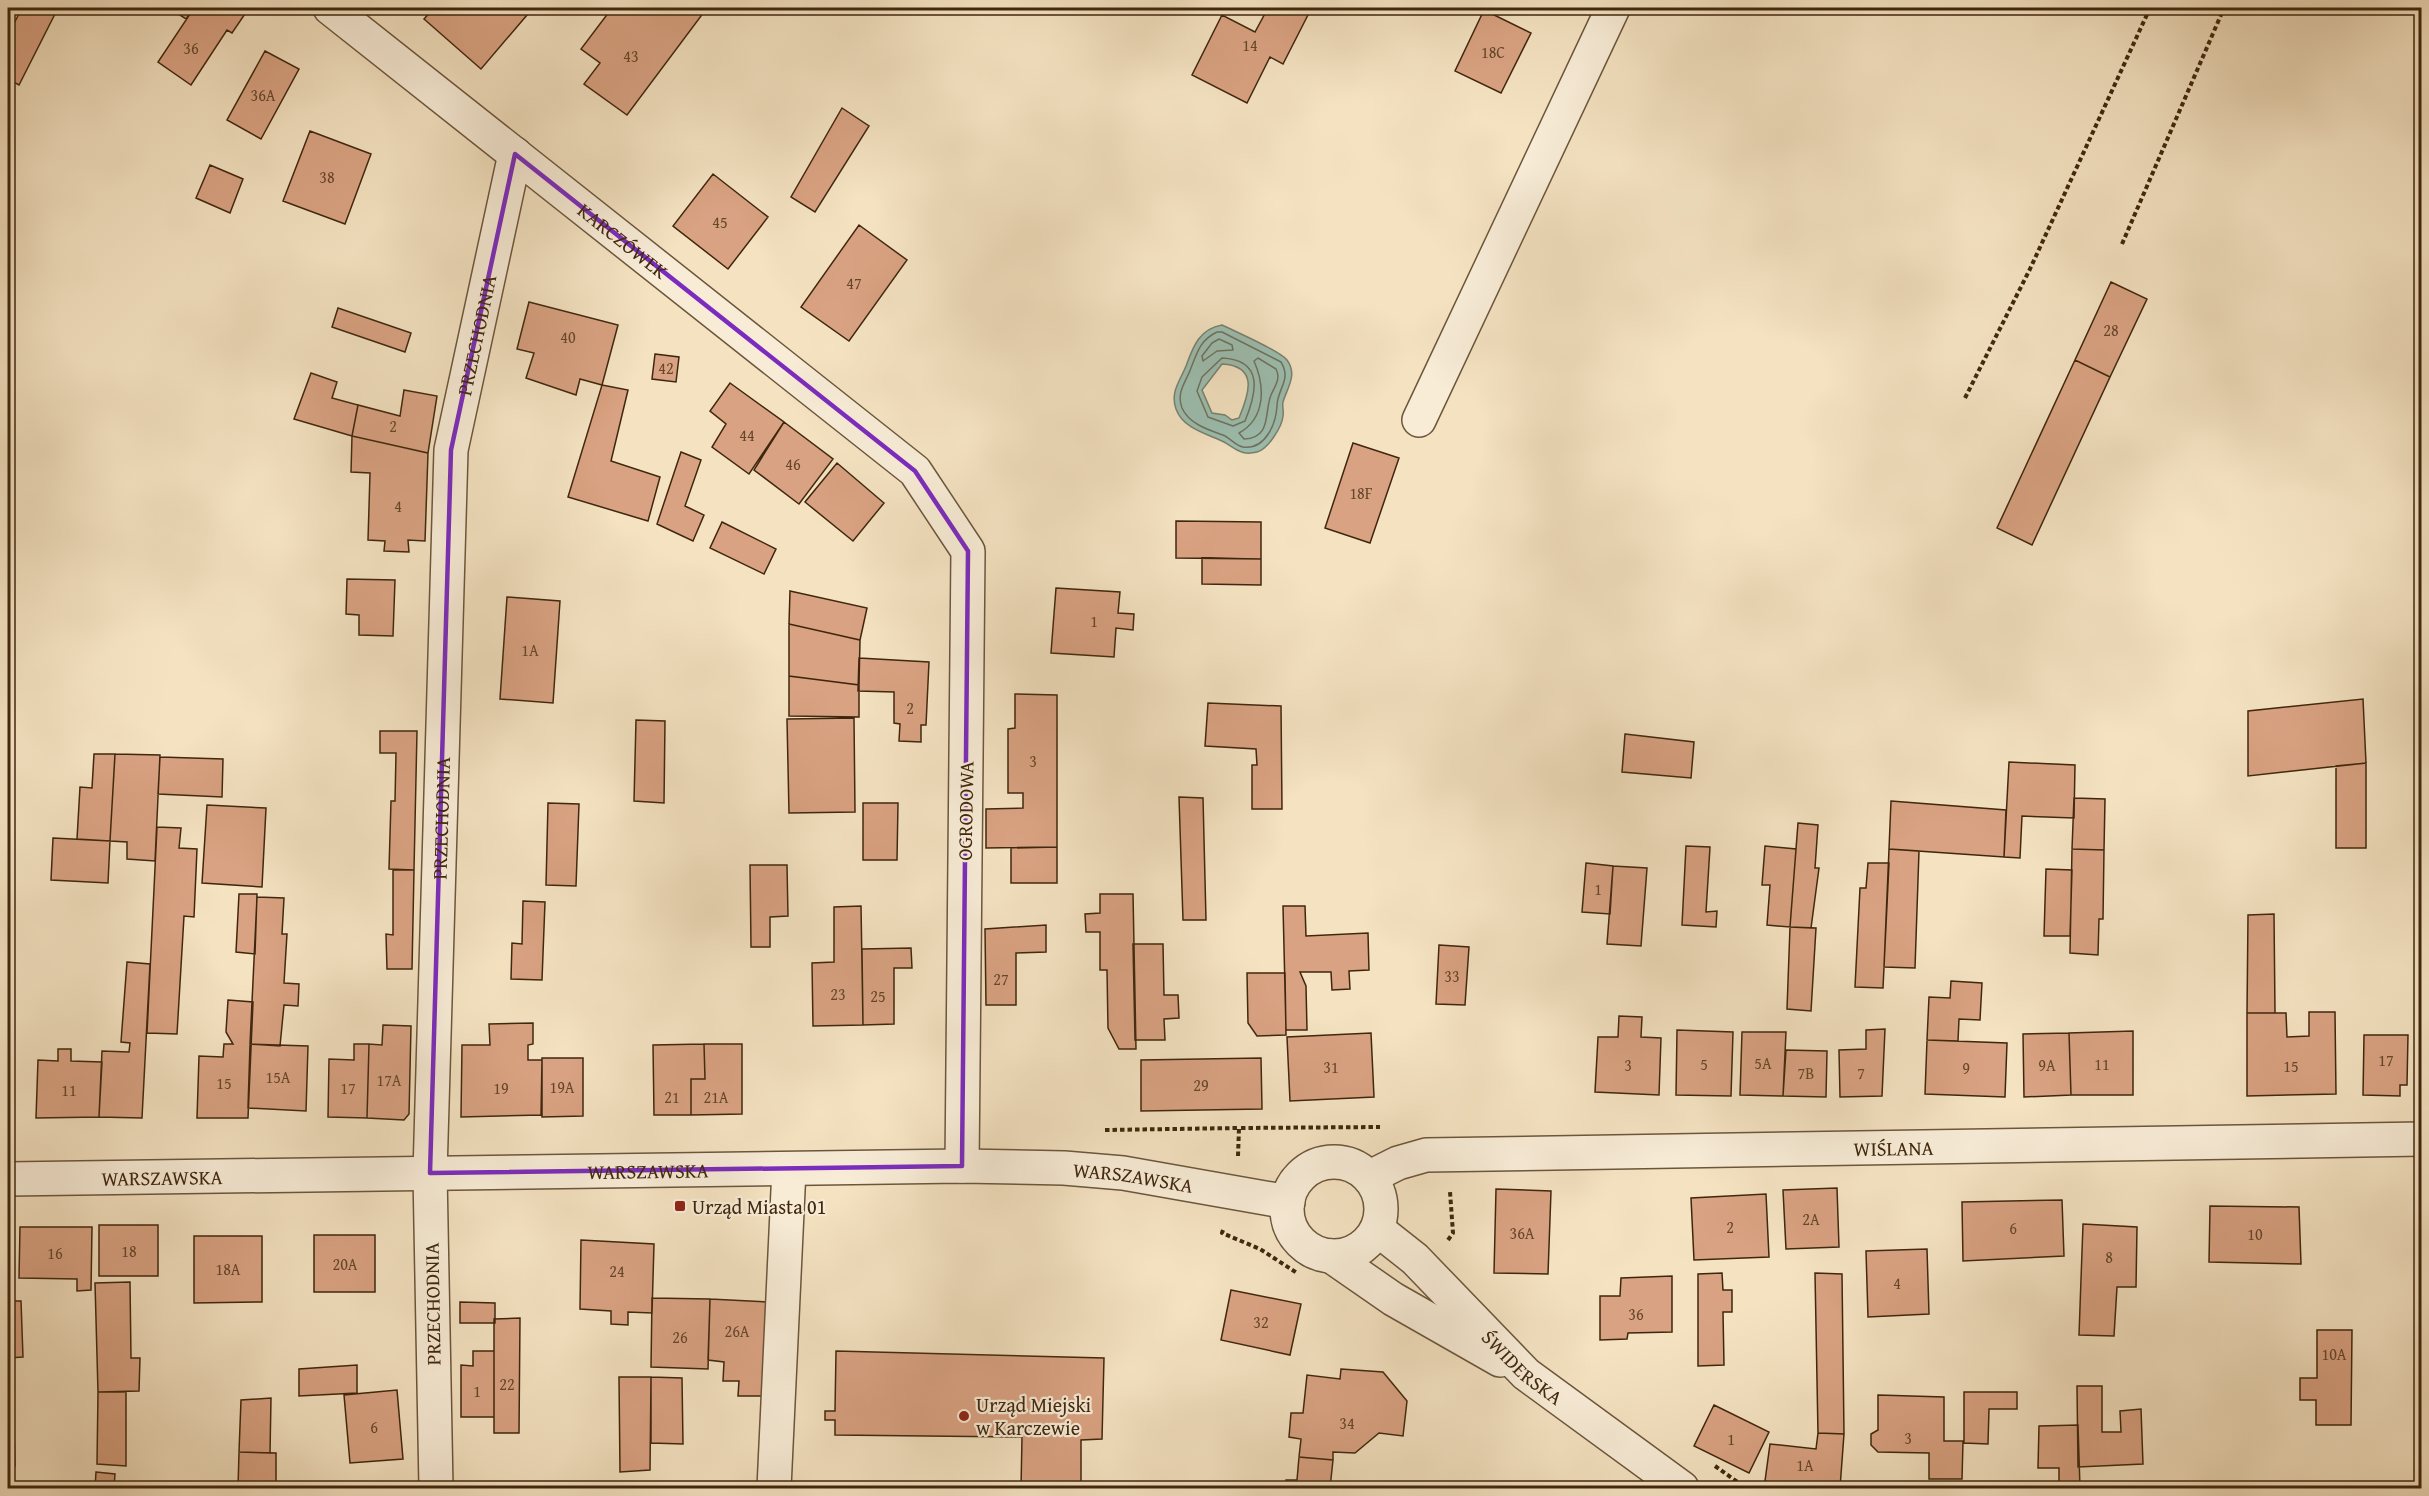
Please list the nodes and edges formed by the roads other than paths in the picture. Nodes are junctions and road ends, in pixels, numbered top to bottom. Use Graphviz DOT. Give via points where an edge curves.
graph roads {
  1 [pos="330,8"];
  2 [pos="1613,8"];
  3 [pos="515,154"];
  4 [pos="1419,420"];
  5 [pos="915,471"];
  6 [pos="2421,1139"];
  7 [pos="962,1167"];
  8 [pos="789,1169"];
  9 [pos="430,1173"];
  10 [pos="1370,1177"];
  11 [pos="8,1179"];
  12 [pos="1288,1202"];
  13 [pos="1377,1229"];
  14 [pos="1331,1256"];
  15 [pos="1526,1374"];
  16 [pos="436,1488"];
  17 [pos="774,1488"];
  18 [pos="1682,1488"];
  1 -- 3 [label="street, KARCZÓWEK"];
  2 -- 4 [label="street"];
  3 -- 5 [label="street, KARCZÓWEK"];
  3 -- 9 [label="street, PRZECHODNIA" via="452,450"];
  5 -- 7 [label="street, OGRODOWA" via="968,551"];
  6 -- 10 [label="street, WIŚLANA" via="1426,1155"];
  7 -- 8 [label="street, WARSZAWSKA"];
  7 -- 12 [label="street, WARSZAWSKA" via="1123,1173"];
  8 -- 9 [label="street, WARSZAWSKA"];
  8 -- 17 [label="street"];
  9 -- 11 [label="street, WARSZAWSKA"];
  9 -- 16 [label="street, PRZECHODNIA"];
  10 -- 12 [label="street" via="1355,1166 1338,1161 1320,1163 1293,1185"];
  10 -- 13 [label="street" via="1381,1201"];
  12 -- 14 [label="street" via="1288,1217 1298,1238 1315,1252"];
  13 -- 14 [label="street" via="1366,1244 1350,1253"];
  13 -- 15 [label="street, ŚWIDERSKA" via="1415,1259"];
  14 -- 15 [label="street" via="1401,1305"];
  15 -- 18 [label="street, ŚWIDERSKA"];
}
